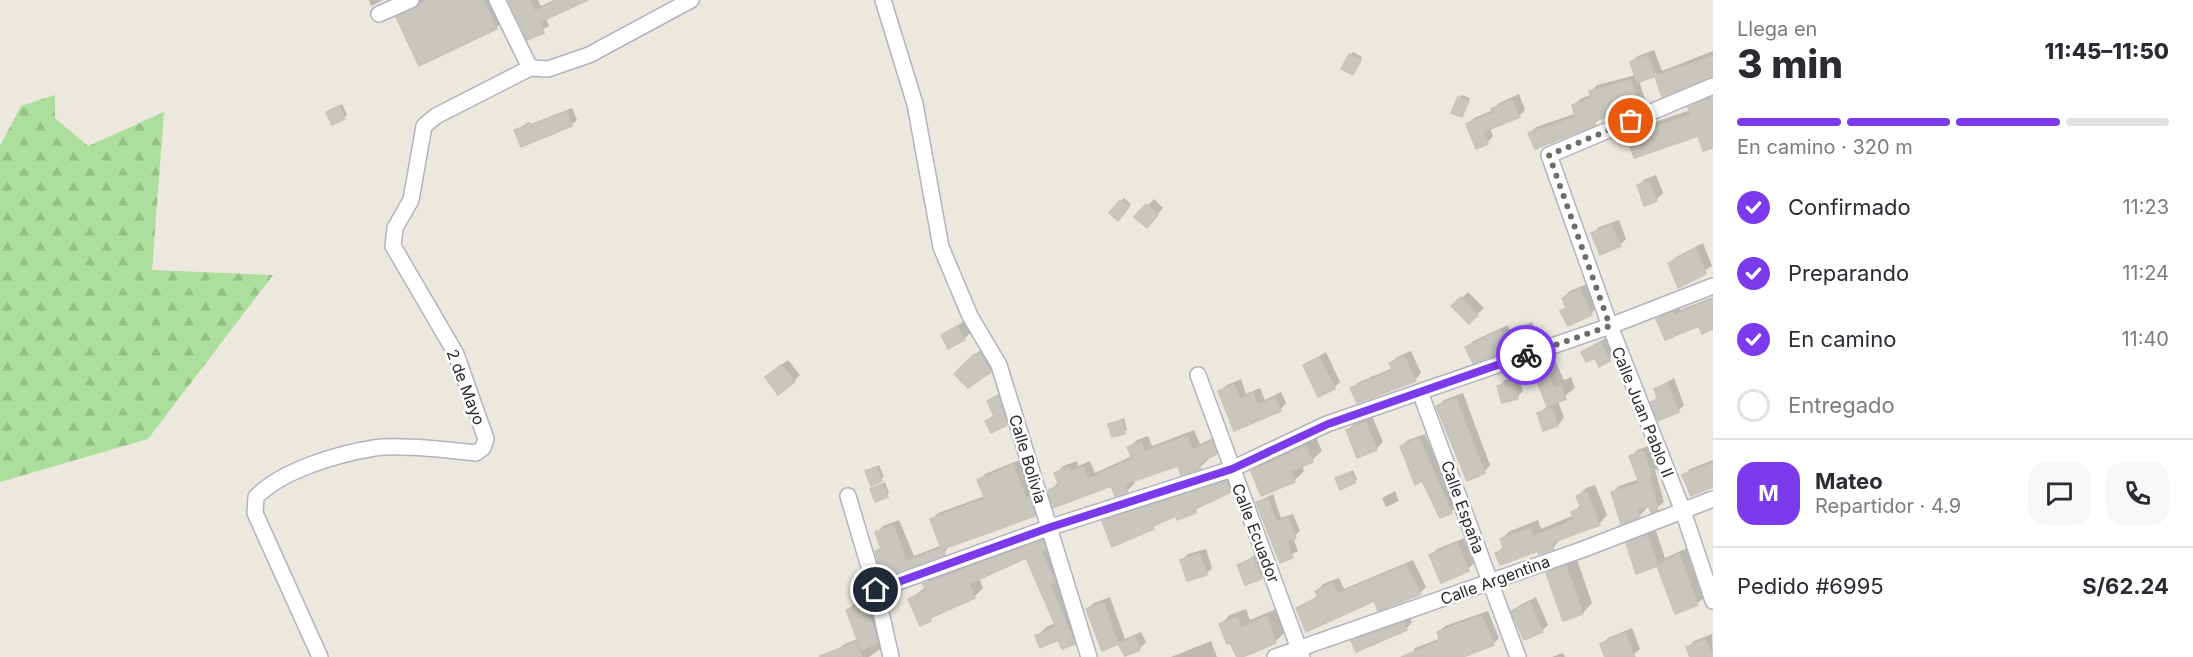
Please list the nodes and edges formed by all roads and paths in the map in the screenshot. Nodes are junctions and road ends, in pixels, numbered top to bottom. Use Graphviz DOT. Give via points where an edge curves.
graph roads {
  1 [pos="411,0"];
  2 [pos="497,0"];
  3 [pos="691,0"];
  4 [pos="883,0"];
  5 [pos="379,14"];
  6 [pos="530,68"];
  7 [pos="1713,86"];
  8 [pos="1713,285"];
  9 [pos="1610,326"];
  10 [pos="1198,375"];
  11 [pos="1420,392"];
  12 [pos="1232,469"];
  13 [pos="849,496"];
  14 [pos="1713,499"];
  15 [pos="1683,511"];
  16 [pos="1048,528"];
  17 [pos="1491,582"];
  18 [pos="876,590"];
  19 [pos="1713,601"];
  20 [pos="1301,653"];
  21 [pos="320,657"];
  22 [pos="891,657"];
  23 [pos="1089,657"];
  24 [pos="1275,657"];
  25 [pos="1518,657"];
  1 -- 5 [label="street"];
  2 -- 6 [label="street"];
  3 -- 6 [label="street" via="589,55 548,69"];
  4 -- 16 [label="street, Calle Bolivia" via="915,104 941,247 970,316 999,364"];
  6 -- 21 [label="street, 2 de Mayo" via="436,116 424,126 411,200 393,236 393,246 456,354 479,414 486,439 483,448 476,453 376,448 305,468 277,480 256,497 255,513"];
  7 -- 9 [label="street, Calle Juan Pablo II" via="1549,155"];
  8 -- 9 [label="street"];
  9 -- 11 [label="street"];
  9 -- 15 [label="street, Calle Juan Pablo II"];
  10 -- 12 [label="street, Calle Ecuador"];
  11 -- 12 [label="street" via="1328,424"];
  11 -- 17 [label="street, Calle España"];
  12 -- 16 [label="street"];
  12 -- 20 [label="street, Calle Ecuador"];
  13 -- 18 [label="street"];
  14 -- 15 [label="street, Calle Argentina"];
  15 -- 17 [label="street, Calle Argentina"];
  15 -- 19 [label="street, Calle Juan Pablo II"];
  16 -- 18 [label="street"];
  16 -- 23 [label="street, Calle Bolivia"];
  17 -- 20 [label="street, Calle Argentina"];
  17 -- 25 [label="street, Calle España"];
  18 -- 22 [label="street"];
  20 -- 24 [label="street, Calle Argentina"];
}
